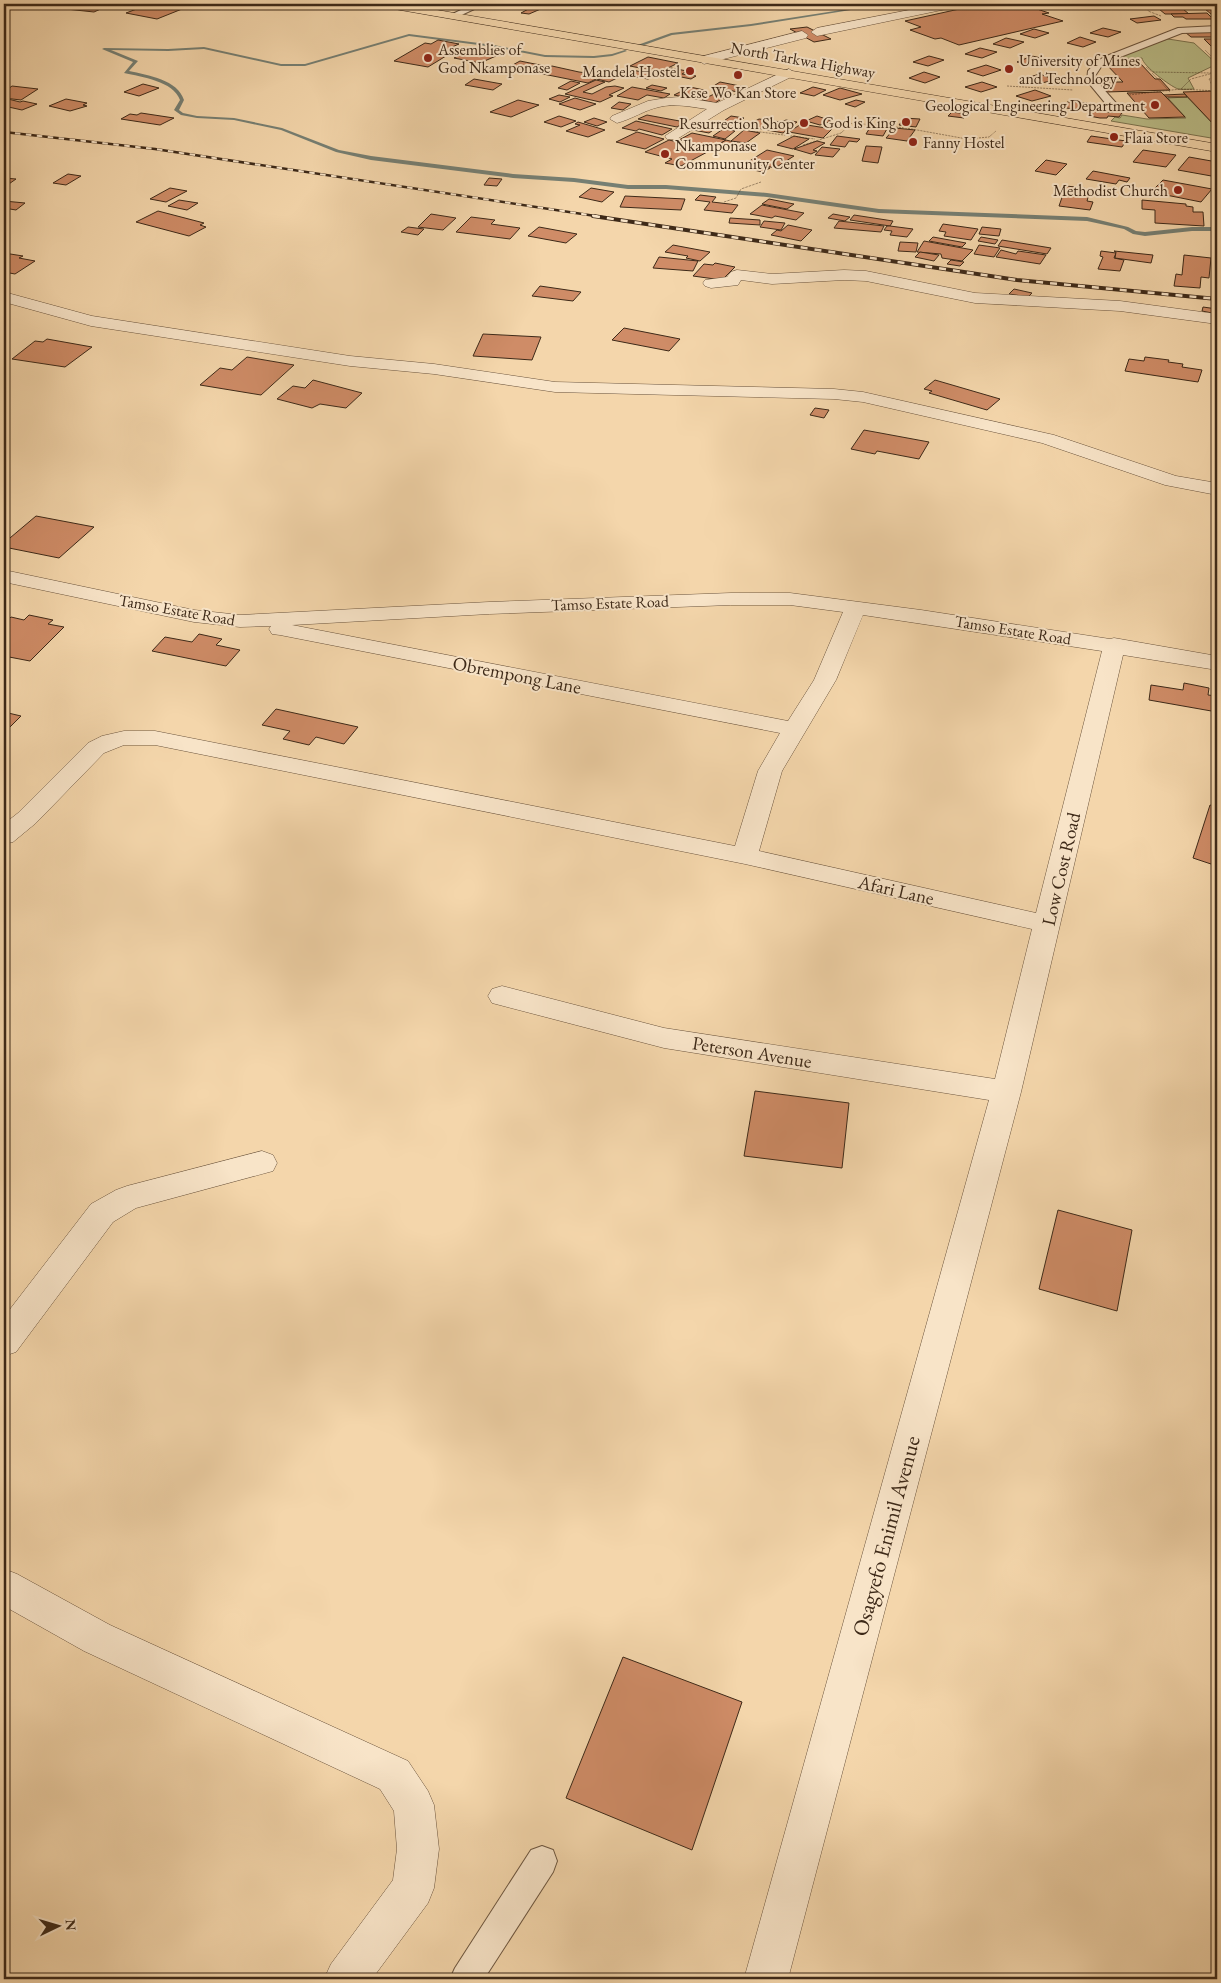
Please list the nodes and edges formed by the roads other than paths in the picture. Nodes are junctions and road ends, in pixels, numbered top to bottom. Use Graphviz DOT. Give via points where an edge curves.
graph roads {
  1 [pos="384,4"];
  2 [pos="481,4"];
  3 [pos="566,4"];
  4 [pos="718,4"];
  5 [pos="956,4"];
  6 [pos="452,16"];
  7 [pos="1217,29"];
  8 [pos="817,32"];
  9 [pos="802,35"];
  10 [pos="704,60"];
  11 [pos="789,73"];
  12 [pos="719,107"];
  13 [pos="1111,110"];
  14 [pos="617,118"];
  15 [pos="672,136"];
  16 [pos="1217,148"];
  17 [pos="711,283"];
  18 [pos="4,297"];
  19 [pos="1217,320"];
  20 [pos="1217,489"];
  21 [pos="4,576"];
  22 [pos="856,607"];
  23 [pos="240,622"];
  24 [pos="1114,645"];
  25 [pos="1217,663"];
  26 [pos="794,729"];
  27 [pos="4,836"];
  28 [pos="745,856"];
  29 [pos="1048,924"];
  30 [pos="502,996"];
  31 [pos="1006,1092"];
  32 [pos="262,1163"];
  33 [pos="4,1342"];
  34 [pos="4,1586"];
  35 [pos="542,1861"];
  36 [pos="346,1979"];
  37 [pos="466,1979"];
  38 [pos="766,1979"];
  1 -- 6 [label="main road, North Tarkwa Highway"];
  2 -- 6 [label="lane"];
  3 -- 4 [label="lane"];
  5 -- 8 [label="street"];
  6 -- 10 [label="main road, North Tarkwa Highway"];
  7 -- 13 [label="lane" via="1181,30 1096,65 1090,79 1111,103"];
  9 -- 10 [label="street"];
  10 -- 11 [label="main road, North Tarkwa Highway"];
  11 -- 12 [label="street"];
  11 -- 16 [label="main road, North Tarkwa Highway" via="1100,123"];
  12 -- 14 [label="street" via="666,102"];
  12 -- 15 [label="street"];
  17 -- 19 [label="street" via="732,282 737,275 772,279 866,276 975,298 1120,306"];
  18 -- 20 [label="street" via="91,321 350,361 434,369 555,387 863,397 1047,439 1172,481"];
  21 -- 23 [label="street, Tamso Estate Road" via="194,616"];
  22 -- 23 [label="street, Tamso Estate Road" via="790,599 731,599"];
  22 -- 24 [label="street, Tamso Estate Road"];
  22 -- 26 [label="street" via="825,680"];
  23 -- 26 [label="street, Obrempong Lane"];
  24 -- 25 [label="street, Tamso Estate Road"];
  24 -- 29 [label="street, Low Cost Road"];
  26 -- 28 [label="street" via="770,771"];
  27 -- 28 [label="street, Afari Lane" via="27,818 96,748 108,741 136,736"];
  28 -- 29 [label="street, Afari Lane"];
  29 -- 31 [label="street, Low Cost Road"];
  30 -- 31 [label="street, Peterson Avenue" via="664,1038"];
  31 -- 38 [label="street, Osagyefo Enimil Avenue"];
  32 -- 33 [label="street" via="127,1198 102,1213"];
  34 -- 36 [label="street" via="97,1638 394,1775 414,1805 418,1849 413,1888"];
  35 -- 37 [label="lane"];
}
